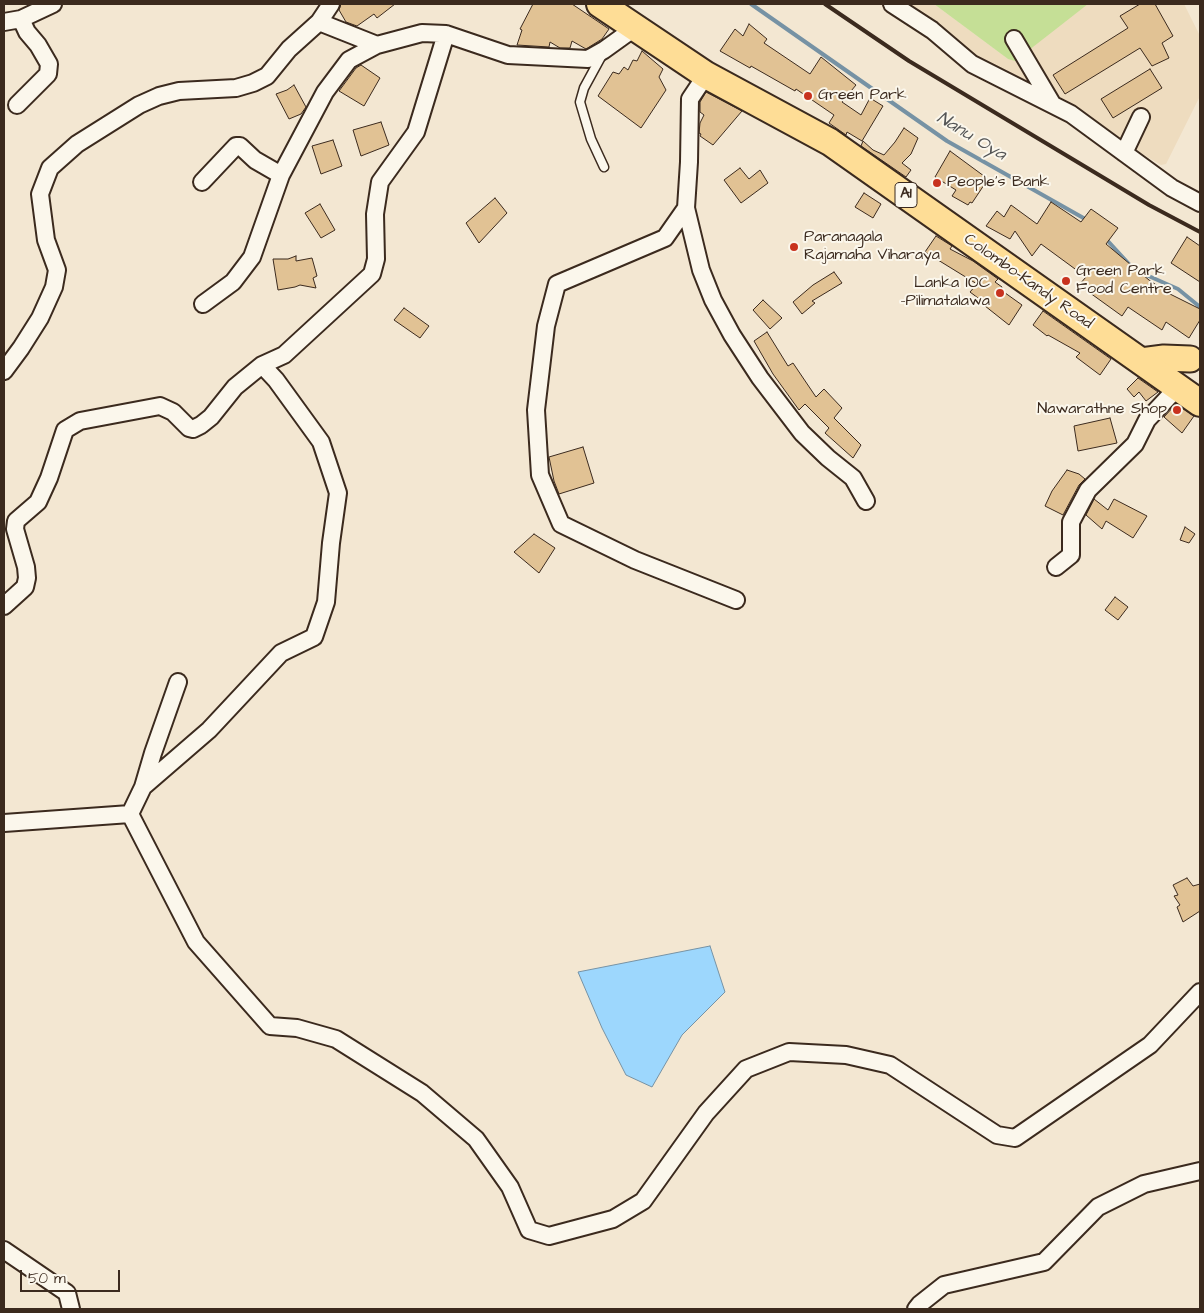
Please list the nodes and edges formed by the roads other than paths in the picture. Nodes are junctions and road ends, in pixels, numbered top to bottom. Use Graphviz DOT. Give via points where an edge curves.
graph roads {
  1 [pos="53,4"];
  2 [pos="332,4"];
  3 [pos="600,4"];
  4 [pos="892,4"];
  5 [pos="21,19"];
  6 [pos="4,22"];
  7 [pos="319,22"];
  8 [pos="636,27"];
  9 [pos="446,34"];
  10 [pos="1014,39"];
  11 [pos="377,44"];
  12 [pos="604,50"];
  13 [pos="706,75"];
  14 [pos="17,104"];
  15 [pos="1053,105"];
  16 [pos="1141,117"];
  17 [pos="1124,153"];
  18 [pos="604,167"];
  19 [pos="281,175"];
  20 [pos="202,182"];
  21 [pos="1200,203"];
  22 [pos="686,208"];
  23 [pos="203,304"];
  24 [pos="1195,355"];
  25 [pos="1141,361"];
  26 [pos="262,365"];
  27 [pos="4,371"];
  28 [pos="1177,388"];
  29 [pos="1200,403"];
  30 [pos="866,501"];
  31 [pos="1056,567"];
  32 [pos="736,600"];
  33 [pos="4,606"];
  34 [pos="178,682"];
  35 [pos="143,787"];
  36 [pos="130,814"];
  37 [pos="4,823"];
  38 [pos="1200,992"];
  39 [pos="1200,1171"];
  40 [pos="4,1250"];
  41 [pos="71,1309"];
  42 [pos="916,1309"];
  1 -- 5 [label="street"];
  2 -- 7 [label="street"];
  3 -- 8 [label="highway, Colombo-Kandy Road / A1"];
  4 -- 15 [label="street" via="932,30 972,64"];
  5 -- 6 [label="street"];
  5 -- 14 [label="street" via="48,64 48,74"];
  7 -- 11 [label="street"];
  7 -- 27 [label="street" via="289,49 267,76 236,88 179,91 159,96 77,144 50,168 40,194 46,240 57,270 54,287 40,318"];
  8 -- 12 [label="street"];
  8 -- 13 [label="highway, Colombo-Kandy Road / A1"];
  9 -- 11 [label="street" via="422,32"];
  9 -- 12 [label="street" via="508,55 588,59"];
  9 -- 26 [label="street" via="416,132 380,182 375,214 376,259 372,274 284,355"];
  10 -- 15 [label="street"];
  11 -- 19 [label="street" via="349,60 325,92"];
  12 -- 18 [label="lane" via="580,102"];
  13 -- 22 [label="street" via="690,99"];
  13 -- 25 [label="highway, Colombo-Kandy Road / A1" via="830,142"];
  15 -- 17 [label="street" via="1071,114"];
  16 -- 17 [label="street"];
  17 -- 21 [label="street" via="1172,188"];
  19 -- 20 [label="street" via="236,146"];
  19 -- 23 [label="street" via="252,257 233,282"];
  22 -- 30 [label="street" via="701,270 732,334 760,378 802,433 853,478"];
  22 -- 32 [label="street" via="665,238 557,284 546,326 536,410 540,475 562,524 635,560"];
  24 -- 25 [label="main road"];
  24 -- 28 [label="main road"];
  25 -- 28 [label="highway, Colombo-Kandy Road / A1"];
  26 -- 33 [label="street" via="235,387 211,417 192,429 160,406 80,421 65,430 38,502 16,521 27,578 25,588"];
  26 -- 35 [label="street" via="321,442 338,493 326,602 314,637 281,653 209,730"];
  28 -- 29 [label="highway, Colombo-Kandy Road / A1"];
  28 -- 31 [label="street" via="1147,420 1135,444 1088,490 1071,522 1071,555"];
  34 -- 35 [label="street"];
  35 -- 36 [label="street"];
  36 -- 37 [label="street"];
  36 -- 38 [label="street" via="196,942 270,1026 298,1028 336,1039 422,1093 476,1139 510,1187 529,1230 549,1236 613,1219 643,1201 706,1113 746,1069 789,1052 846,1056 890,1065 997,1135 1015,1138 1150,1045"];
  39 -- 42 [label="street" via="1144,1184 1098,1207 1044,1262 944,1285"];
  40 -- 41 [label="street" via="67,1293"];
}
